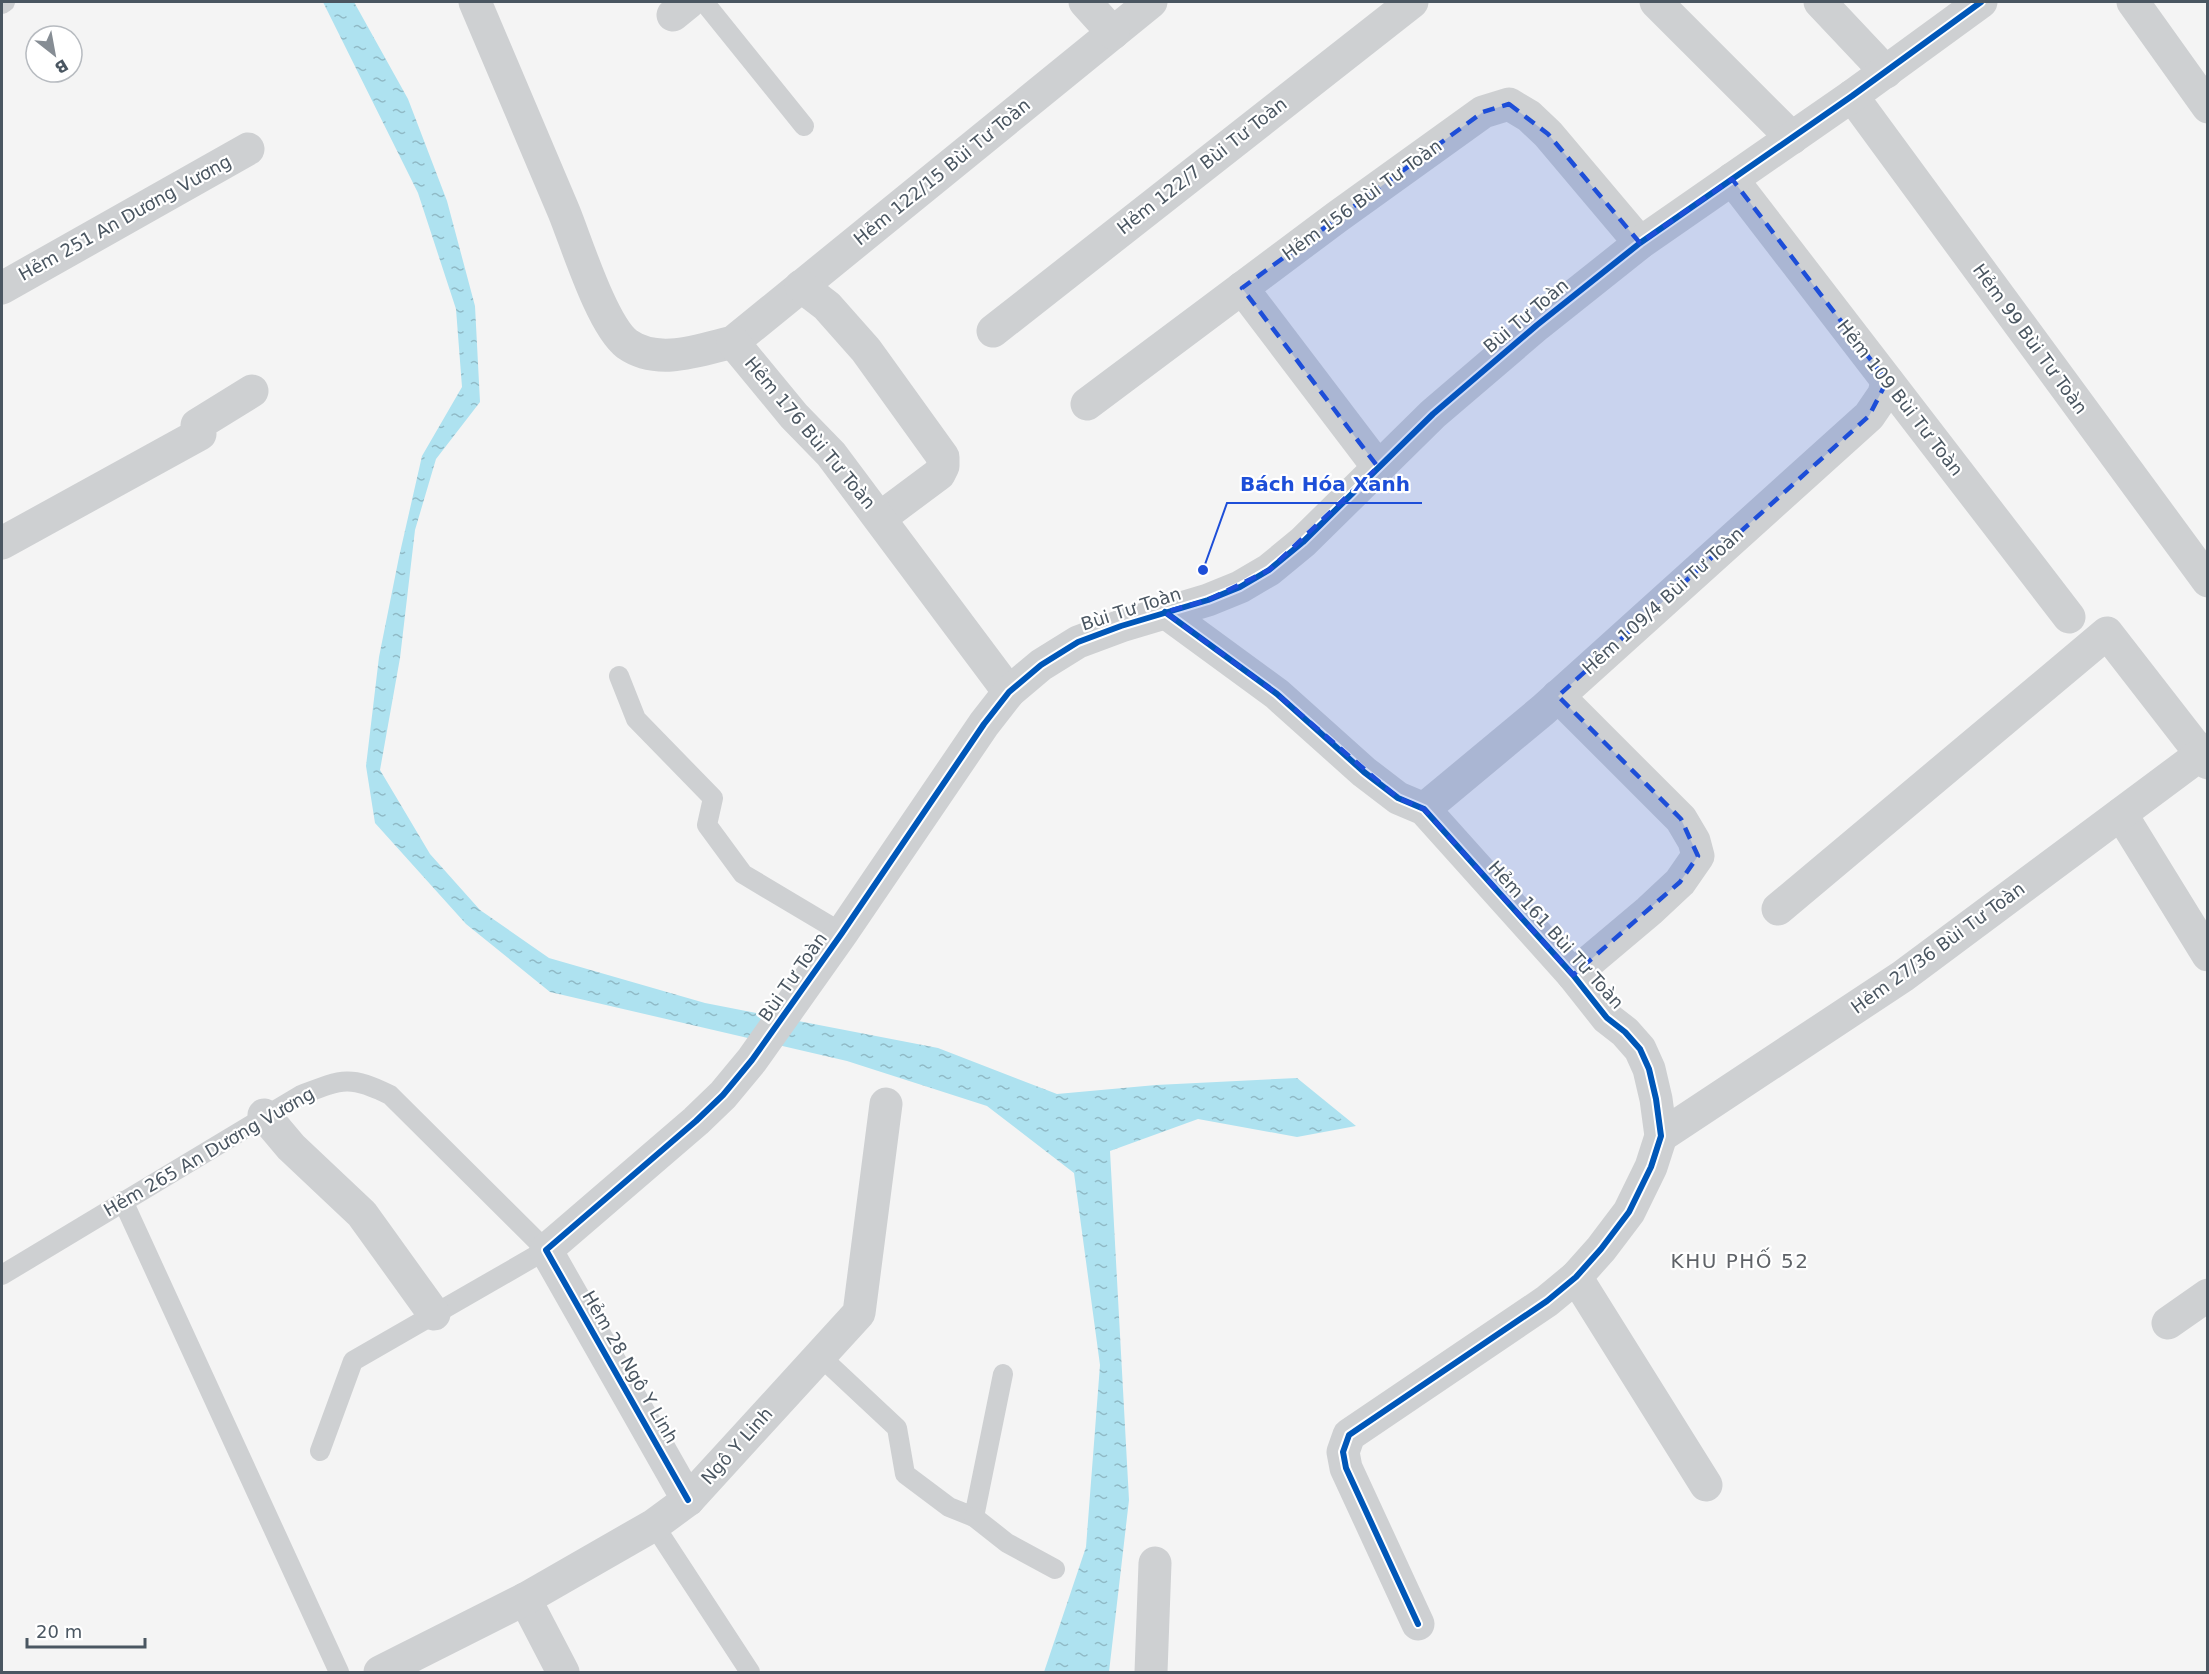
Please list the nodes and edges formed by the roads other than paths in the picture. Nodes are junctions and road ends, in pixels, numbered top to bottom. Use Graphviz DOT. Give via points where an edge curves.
graph roads {
  1 [pos="6,2"];
  2 [pos="475,2"];
  3 [pos="704,2"];
  4 [pos="1085,2"];
  5 [pos="1150,2"];
  6 [pos="1412,2"];
  7 [pos="1656,2"];
  8 [pos="1820,2"];
  9 [pos="1981,2"];
  10 [pos="2133,2"];
  11 [pos="2,4"];
  12 [pos="1113,33"];
  13 [pos="1886,72"];
  14 [pos="1852,96"];
  15 [pos="2208,106"];
  16 [pos="804,126"];
  17 [pos="1792,138"];
  18 [pos="248,148"];
  19 [pos="1732,179"];
  20 [pos="1640,243"];
  21 [pos="801,286"];
  22 [pos="2,288"];
  23 [pos="1242,288"];
  24 [pos="993,331"];
  25 [pos="733,342"];
  26 [pos="1887,381"];
  27 [pos="252,391"];
  28 [pos="1088,404"];
  29 [pos="1378,467"];
  30 [pos="880,518"];
  31 [pos="2,543"];
  32 [pos="2208,581"];
  33 [pos="1166,612"];
  34 [pos="2069,617"];
  35 [pos="619,676"];
  36 [pos="1009,692"];
  37 [pos="1558,696"];
  38 [pos="2205,755"];
  39 [pos="1424,809"];
  40 [pos="2121,814"];
  41 [pos="1778,909"];
  42 [pos="836,942"];
  43 [pos="2208,955"];
  44 [pos="1573,975"];
  45 [pos="886,1104"];
  46 [pos="264,1116"];
  47 [pos="1661,1136"];
  48 [pos="123,1201"];
  49 [pos="546,1250"];
  50 [pos="2,1275"];
  51 [pos="1576,1277"];
  52 [pos="2208,1295"];
  53 [pos="434,1314"];
  54 [pos="2168,1323"];
  55 [pos="820,1356"];
  56 [pos="1003,1374"];
  57 [pos="320,1451"];
  58 [pos="1706,1485"];
  59 [pos="688,1500"];
  60 [pos="974,1517"];
  61 [pos="654,1525"];
  62 [pos="1155,1563"];
  63 [pos="1055,1569"];
  64 [pos="525,1599"];
  65 [pos="1418,1624"];
  66 [pos="339,1672"];
  67 [pos="380,1672"];
  68 [pos="563,1672"];
  69 [pos="750,1672"];
  70 [pos="1151,1672"];
  1 -- 11 [label="lane"];
  2 -- 25 [label="street, Hẻm 176 Bùi Tư Toàn" via="605,314 627,343 655,356"];
  3 -- 16 [label="lane"];
  4 -- 12 [label="street"];
  5 -- 12 [label="street, Hẻm 122/15 Bùi Tư Toàn"];
  6 -- 24 [label="street, Hẻm 122/7 Bùi Tư Toàn"];
  7 -- 17 [label="street"];
  8 -- 13 [label="street"];
  9 -- 13 [label="street, Bùi Tư Toàn"];
  10 -- 15 [label="street"];
  12 -- 21 [label="street, Hẻm 122/15 Bùi Tư Toàn"];
  13 -- 14 [label="street, Bùi Tư Toàn"];
  14 -- 17 [label="street, Bùi Tư Toàn"];
  14 -- 32 [label="street, Hẻm 99 Bùi Tư Toàn"];
  17 -- 19 [label="street, Bùi Tư Toàn"];
  18 -- 22 [label="street, Hẻm 251 An Dương Vương"];
  19 -- 20 [label="street, Bùi Tư Toàn"];
  19 -- 26 [label="street, Hẻm 109 Bùi Tư Toàn"];
  20 -- 23 [label="street, Hẻm 156 Bùi Tư Toàn" via="1548,134 1509,104 1483,112"];
  20 -- 29 [label="street, Bùi Tư Toàn" via="1433,414"];
  21 -- 25 [label="street, Hẻm 122/15 Bùi Tư Toàn"];
  21 -- 30 [label="street" via="827,306 866,350 943,457 939,474"];
  23 -- 28 [label="street, Hẻm 156 Bùi Tư Toàn"];
  23 -- 29 [label="street"];
  25 -- 30 [label="street, Hẻm 176 Bùi Tư Toàn" via="831,454"];
  26 -- 34 [label="street, Hẻm 109 Bùi Tư Toàn"];
  26 -- 37 [label="street, Hẻm 109/4 Bùi Tư Toàn" via="1884,394 1869,416"];
  27 -- 31 [label="street" via="197,425 200,434"];
  29 -- 33 [label="street, Bùi Tư Toàn" via="1303,542 1269,570 1229,592"];
  30 -- 36 [label="street, Hẻm 176 Bùi Tư Toàn"];
  33 -- 36 [label="street, Bùi Tư Toàn" via="1078,642 1041,665"];
  33 -- 39 [label="street, Hẻm 161 Bùi Tư Toàn" via="1277,694 1398,798"];
  35 -- 42 [label="lane" via="636,719 713,798 708,825 743,874"];
  36 -- 42 [label="street, Bùi Tư Toàn"];
  37 -- 39 [label="street, Hẻm 109/4 Bùi Tư Toàn"];
  37 -- 44 [label="street" via="1681,819 1698,856 1680,882"];
  38 -- 40 [label="street, Hẻm 27/36 Bùi Tư Toàn"];
  38 -- 41 [label="street" via="2107,633"];
  39 -- 44 [label="street, Hẻm 161 Bùi Tư Toàn"];
  40 -- 43 [label="street"];
  40 -- 47 [label="street, Hẻm 27/36 Bùi Tư Toàn" via="1903,976"];
  42 -- 49 [label="street, Bùi Tư Toàn" via="723,1095"];
  44 -- 47 [label="street, Hẻm 161 Bùi Tư Toàn" via="1607,1018 1640,1049 1654,1089"];
  45 -- 55 [label="street, Ngô Y Linh" via="859,1313"];
  46 -- 48 [label="lane, Hẻm 265 An Dương Vương"];
  46 -- 49 [label="lane, Hẻm 265 An Dương Vương" via="336,1081 364,1083 390,1095"];
  46 -- 53 [label="street" via="362,1214"];
  47 -- 51 [label="street, Hẻm 161 Bùi Tư Toàn" via="1629,1212"];
  48 -- 50 [label="lane, Hẻm 265 An Dương Vương"];
  48 -- 66 [label="lane"];
  49 -- 53 [label="lane"];
  49 -- 59 [label="street, Hẻm 28 Ngô Y Linh"];
  51 -- 58 [label="street"];
  51 -- 65 [label="street, Hẻm 161 Bùi Tư Toàn" via="1547,1301 1349,1435 1343,1452 1346,1468"];
  52 -- 54 [label="street"];
  53 -- 57 [label="lane" via="353,1361"];
  55 -- 59 [label="street, Ngô Y Linh"];
  55 -- 60 [label="lane" via="897,1428 905,1474 949,1507"];
  56 -- 60 [label="lane"];
  59 -- 61 [label="street, Ngô Y Linh"];
  60 -- 63 [label="lane" via="1007,1543"];
  61 -- 64 [label="street, Ngô Y Linh"];
  61 -- 69 [label="lane"];
  62 -- 70 [label="street"];
  64 -- 67 [label="street, Ngô Y Linh"];
  64 -- 68 [label="street"];
}
